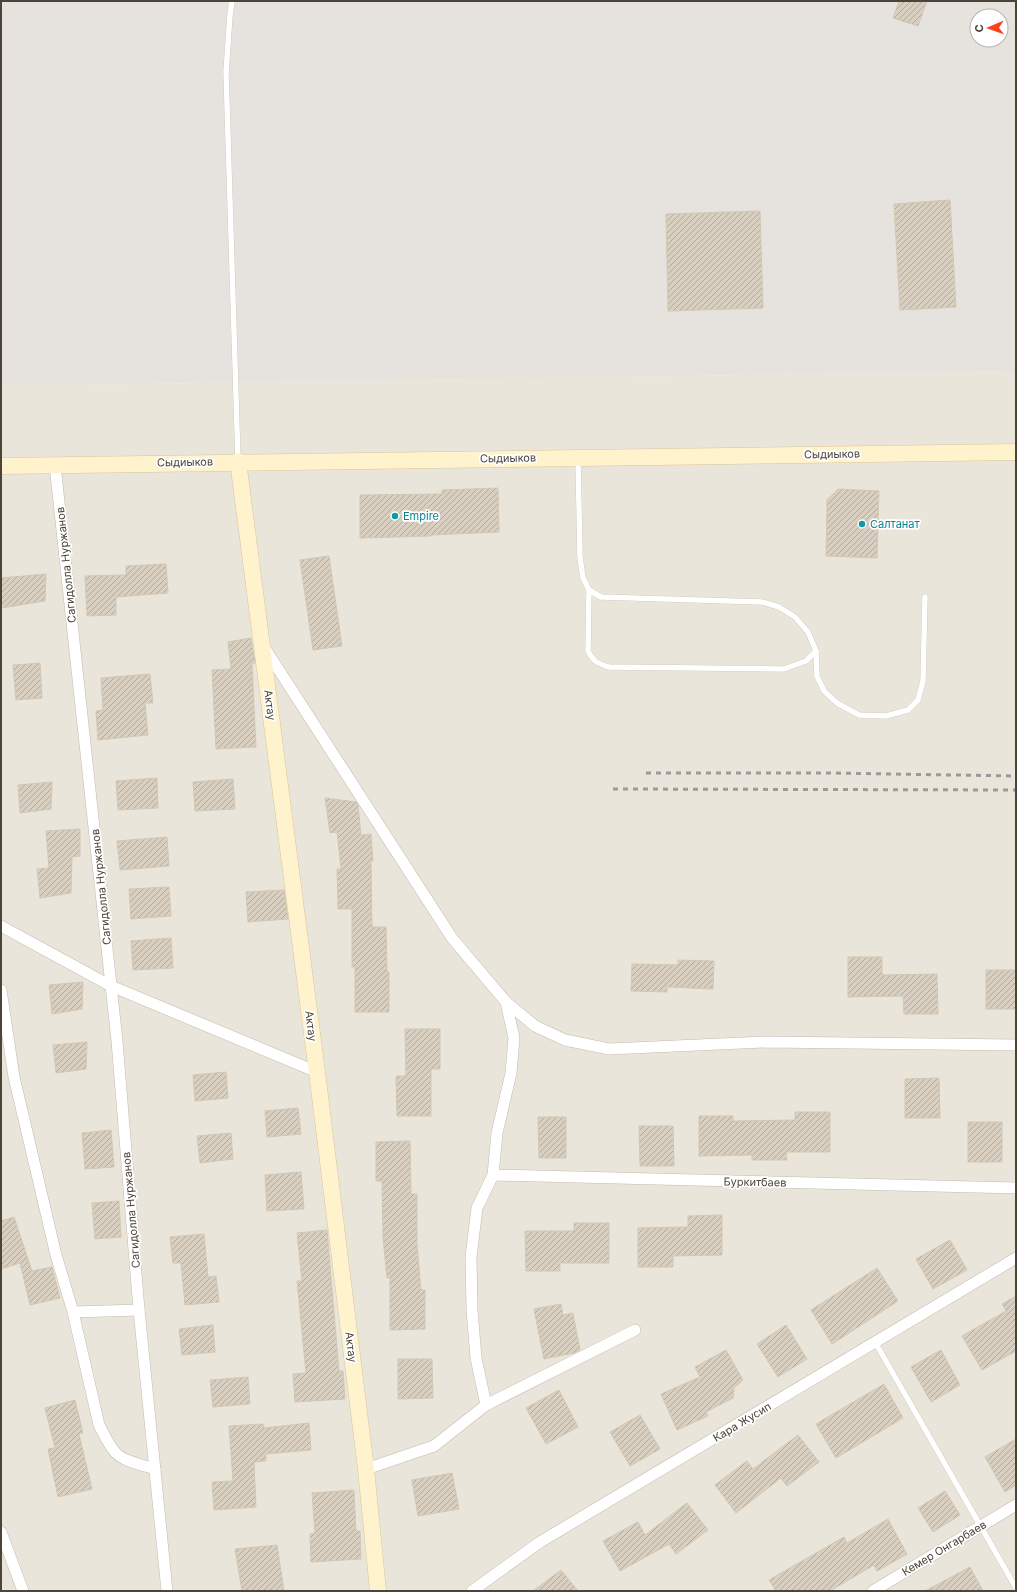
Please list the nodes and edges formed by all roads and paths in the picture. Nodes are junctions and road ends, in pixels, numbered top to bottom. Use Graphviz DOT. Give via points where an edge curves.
graph roads {
  1 [pos="232,1"];
  2 [pos="1016,452"];
  3 [pos="578,457"];
  4 [pos="238,462"];
  5 [pos="55,465"];
  6 [pos="1,466"];
  7 [pos="589,590"];
  8 [pos="925,598"];
  9 [pos="262,644"];
  10 [pos="816,650"];
  11 [pos="1,926"];
  12 [pos="112,986"];
  13 [pos="1,990"];
  14 [pos="506,1002"];
  15 [pos="1016,1044"];
  16 [pos="317,1072"];
  17 [pos="494,1175"];
  18 [pos="1016,1188"];
  19 [pos="1016,1258"];
  20 [pos="139,1310"];
  21 [pos="72,1312"];
  22 [pos="635,1330"];
  23 [pos="875,1342"];
  24 [pos="486,1405"];
  25 [pos="155,1469"];
  26 [pos="366,1469"];
  27 [pos="1016,1505"];
  28 [pos="980,1526"];
  29 [pos="1,1532"];
  30 [pos="1016,1588"];
  31 [pos="23,1591"];
  32 [pos="167,1591"];
  33 [pos="378,1591"];
  34 [pos="472,1591"];
  35 [pos="872,1591"];
  1 -- 4 [label="lane" via="226,72"];
  2 -- 3 [label="street, Сыдиыков"];
  3 -- 4 [label="street, Сыдиыков"];
  3 -- 7 [label="lane" via="580,557 583,578"];
  4 -- 5 [label="street, Сыдиыков"];
  4 -- 9 [label="street, Актау"];
  5 -- 6 [label="street, Сыдиыков"];
  5 -- 12 [label="street, Сагидолла Нуржанов"];
  7 -- 10 [label="lane" via="601,597 762,602 779,607 795,617 808,632"];
  7 -- 10 [label="lane" via="588,651 592,659 600,665 784,669 806,661"];
  8 -- 10 [label="lane" via="923,681 918,700 908,710 886,716 859,715 837,703 824,691 817,676"];
  9 -- 14 [label="street" via="452,938"];
  9 -- 16 [label="street, Актау"];
  11 -- 12 [label="street"];
  12 -- 16 [label="street"];
  12 -- 20 [label="street, Сагидолла Нуржанов"];
  13 -- 21 [label="street" via="14,1076"];
  14 -- 15 [label="street" via="535,1026 565,1040 609,1049 766,1042"];
  14 -- 17 [label="street" via="514,1038 510,1073 497,1133"];
  16 -- 26 [label="street, Актау"];
  17 -- 18 [label="street, Буркитбаев"];
  17 -- 24 [label="street" via="477,1208 471,1257 476,1358"];
  19 -- 23 [label="street, Кара Жусип"];
  20 -- 21 [label="street"];
  20 -- 25 [label="street, Сагидолла Нуржанов"];
  21 -- 25 [label="street" via="99,1425 116,1453 130,1461"];
  22 -- 24 [label="street"];
  23 -- 28 [label="lane"];
  23 -- 34 [label="street, Кара Жусип" via="540,1542"];
  24 -- 26 [label="street" via="434,1446"];
  25 -- 32 [label="street, Сагидолла Нуржанов"];
  26 -- 33 [label="street, Актау"];
  27 -- 28 [label="street, Кемер Онгарбаев"];
  28 -- 30 [label="lane"];
  28 -- 35 [label="street, Кемер Онгарбаев"];
  29 -- 31 [label="street"];
}
